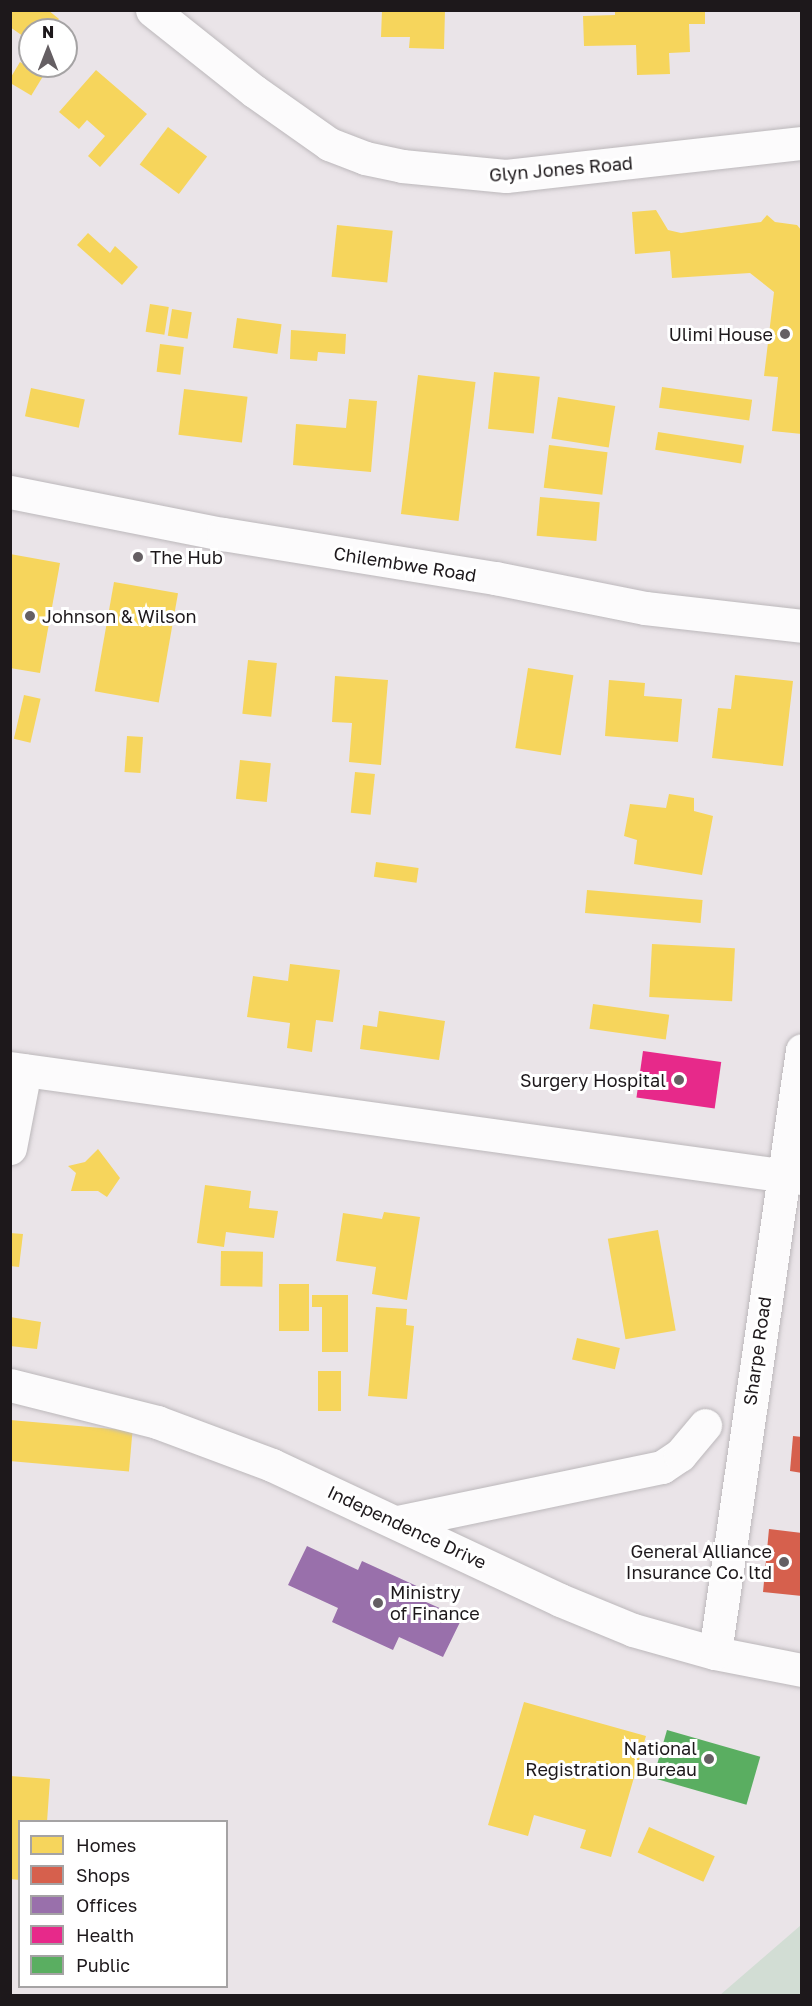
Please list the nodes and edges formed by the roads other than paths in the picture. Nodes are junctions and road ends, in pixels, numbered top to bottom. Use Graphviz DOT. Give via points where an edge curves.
graph roads {
  1 [pos="152,10"];
  2 [pos="801,143"];
  3 [pos="10,492"];
  4 [pos="801,626"];
  5 [pos="801,1050"];
  6 [pos="18,1069"];
  7 [pos="10,1148"];
  8 [pos="792,1177"];
  9 [pos="10,1385"];
  10 [pos="705,1425"];
  11 [pos="398,1522"];
  12 [pos="715,1653"];
  13 [pos="801,1670"];
  1 -- 2 [label="street, Glyn Jones Road" via="254,91 330,144 365,158 402,166 506,176"];
  3 -- 4 [label="street, Chilembwe Road" via="223,534 495,578 645,608"];
  5 -- 8 [label="street, Sharpe Road"];
  6 -- 7 [label="street"];
  6 -- 8 [label="street"];
  8 -- 12 [label="street, Sharpe Road"];
  9 -- 11 [label="street, Independence Drive" via="158,1422 272,1465"];
  10 -- 11 [label="street" via="680,1455 662,1467"];
  11 -- 12 [label="street, Independence Drive" via="560,1600 633,1630"];
  12 -- 13 [label="street, Independence Drive"];
}
